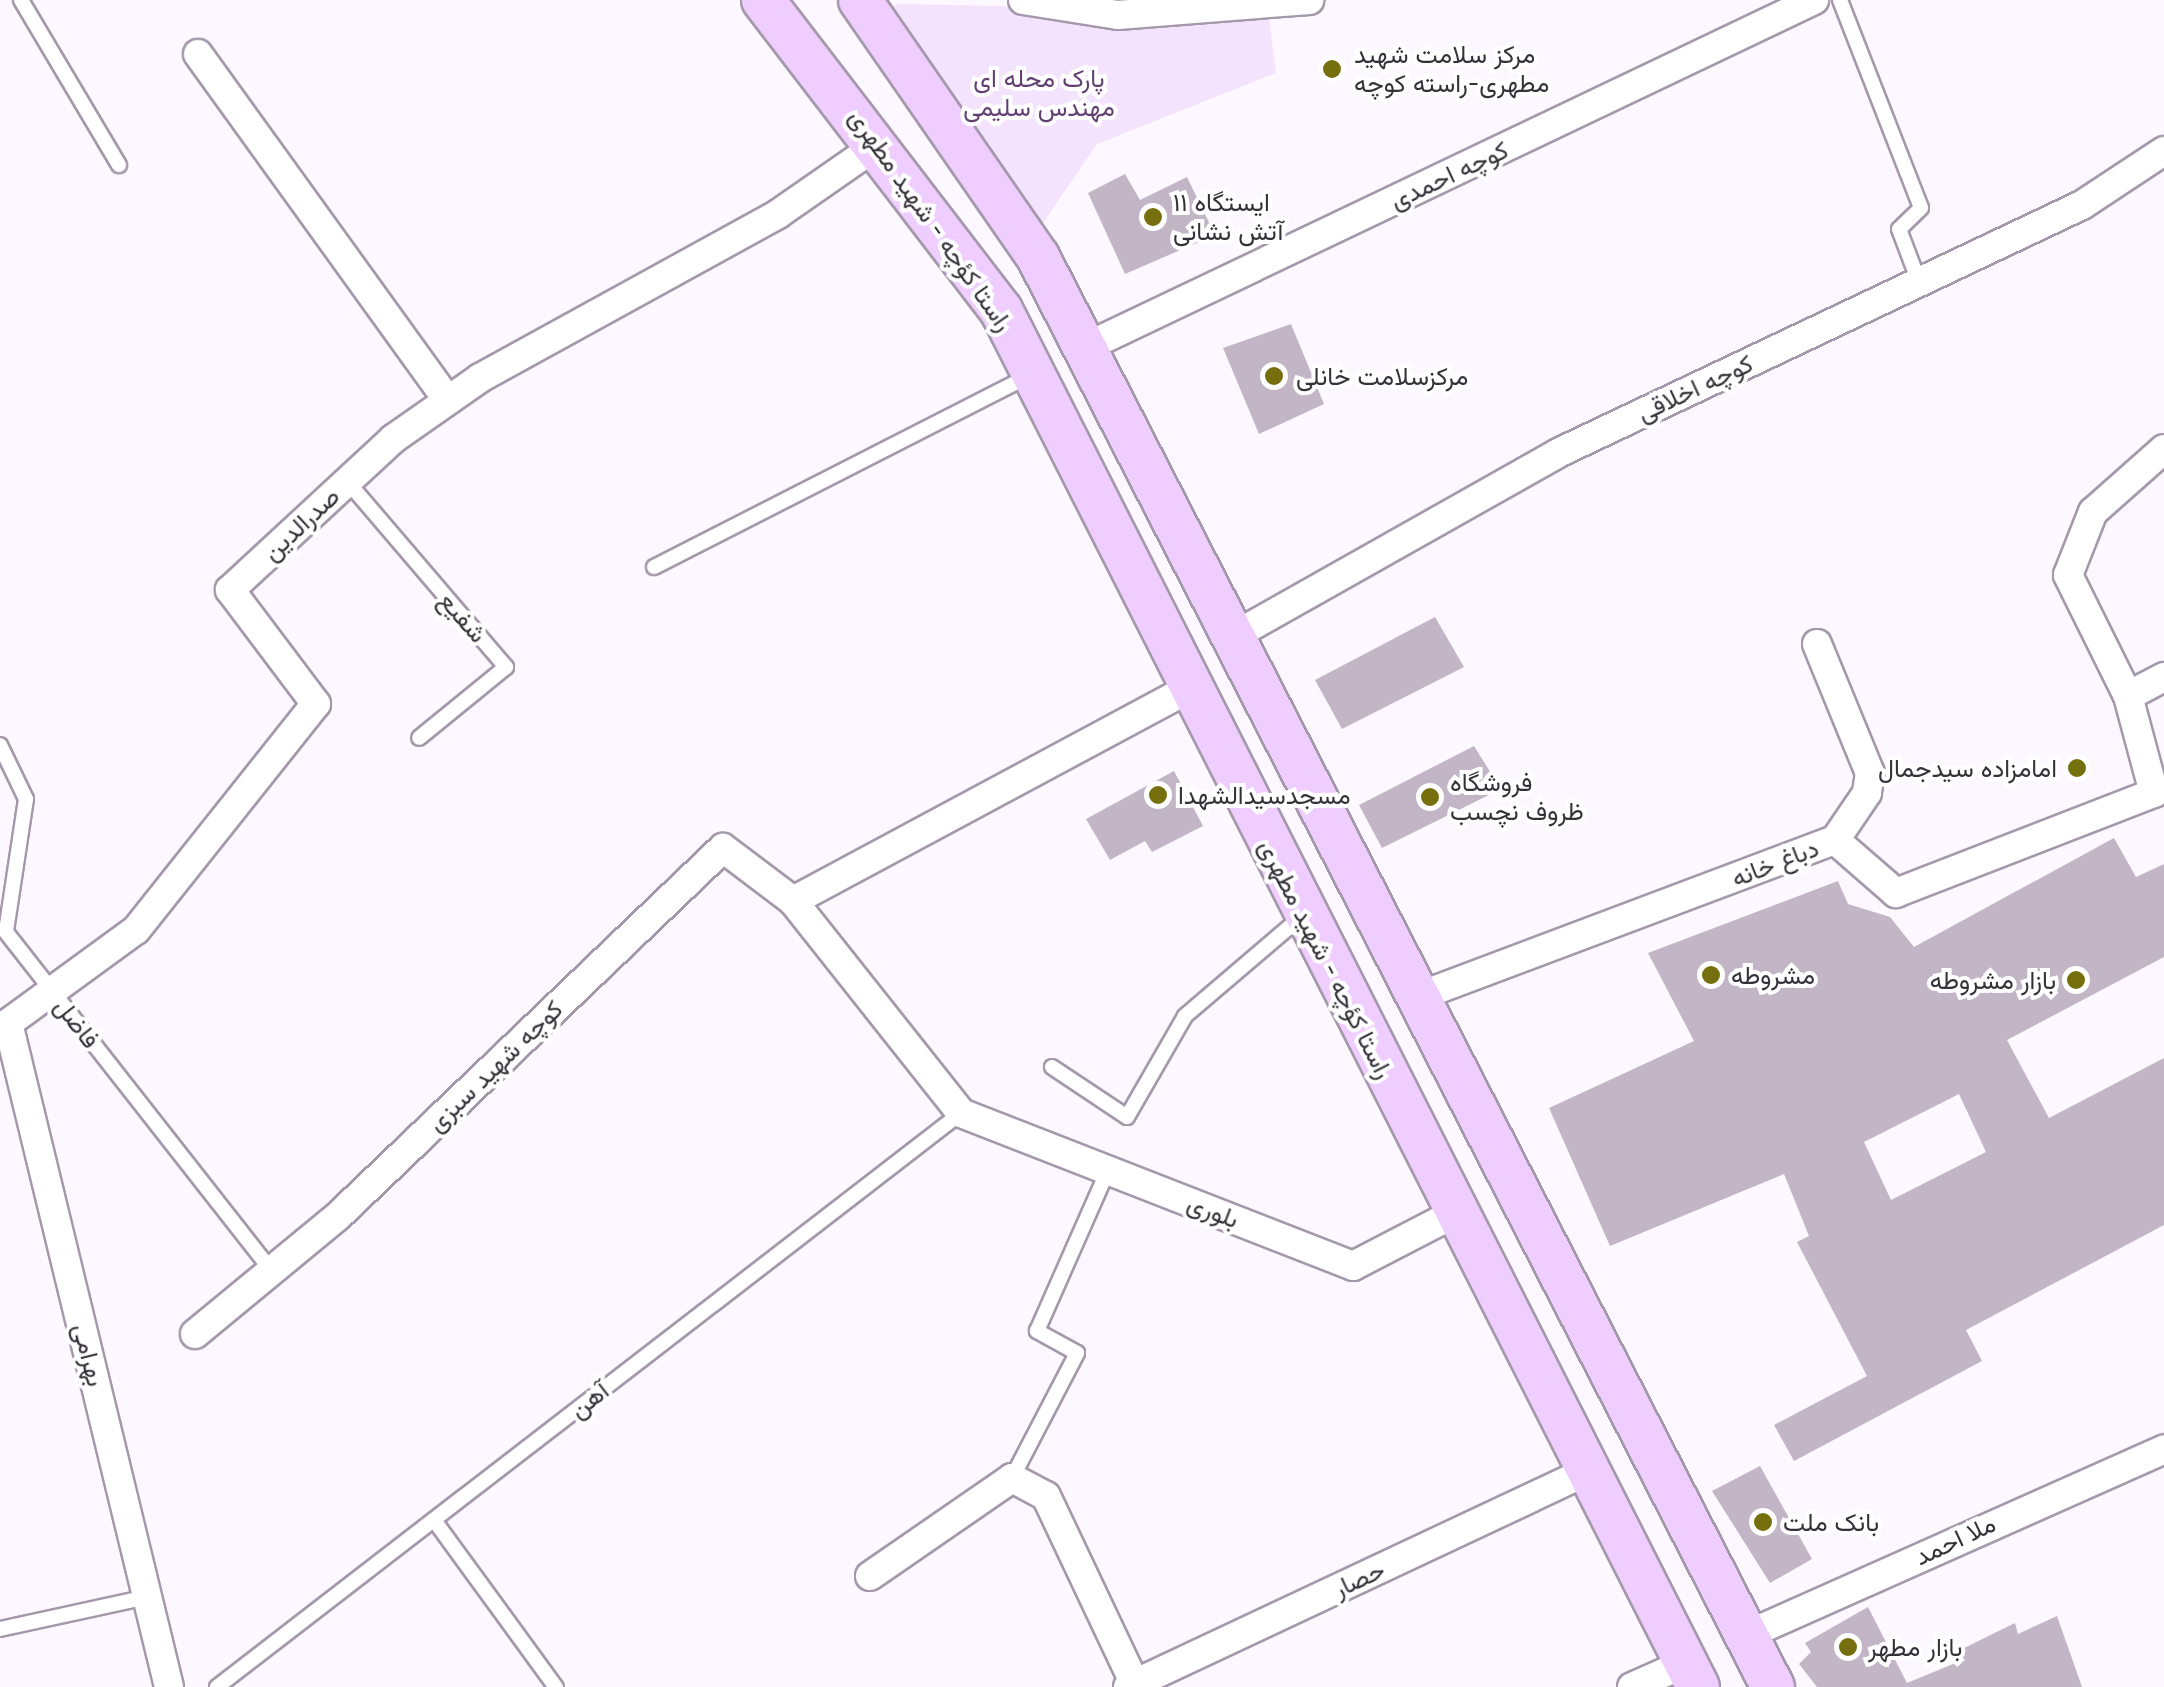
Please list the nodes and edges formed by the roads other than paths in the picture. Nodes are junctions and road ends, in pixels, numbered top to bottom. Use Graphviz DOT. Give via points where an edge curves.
graph roads {
  1 [pos="21,0"];
  2 [pos="763,0"];
  3 [pos="860,0"];
  4 [pos="1023,0"];
  5 [pos="1309,0"];
  6 [pos="1814,0"];
  7 [pos="1840,0"];
  8 [pos="800,19"];
  9 [pos="198,54"];
  10 [pos="938,106"];
  11 [pos="880,143"];
  12 [pos="2164,151"];
  13 [pos="119,166"];
  14 [pos="1919,282"];
  15 [pos="1059,298"];
  16 [pos="1008,326"];
  17 [pos="1084,348"];
  18 [pos="1032,374"];
  19 [pos="448,400"];
  20 [pos="2164,449"];
  21 [pos="347,481"];
  22 [pos="654,567"];
  23 [pos="1232,638"];
  24 [pos="1818,644"];
  25 [pos="2164,676"];
  26 [pos="1189,689"];
  27 [pos="2128,696"];
  28 [pos="420,738"];
  29 [pos="0,745"];
  30 [pos="1835,840"];
  31 [pos="793,901"];
  32 [pos="1302,916"];
  33 [pos="52,991"];
  34 [pos="1416,997"];
  35 [pos="4,1026"];
  36 [pos="1052,1067"];
  37 [pos="961,1113"];
  38 [pos="1108,1170"];
  39 [pos="1459,1211"];
  40 [pos="268,1267"];
  41 [pos="194,1334"];
  42 [pos="2164,1449"];
  43 [pos="1590,1470"];
  44 [pos="1012,1478"];
  45 [pos="434,1520"];
  46 [pos="870,1576"];
  47 [pos="147,1597"];
  48 [pos="0,1628"];
  49 [pos="1747,1635"];
  50 [pos="1692,1675"];
  51 [pos="1133,1686"];
  52 [pos="169,1687"];
  53 [pos="217,1687"];
  54 [pos="556,1687"];
  55 [pos="1632,1687"];
  56 [pos="1773,1687"];
  1 -- 13 [label="lane"];
  2 -- 8 [label="main road, راستا کؤچه - شهید مطهری"];
  3 -- 10 [label="main road"];
  4 -- 5 [label="street" via="1118,15"];
  6 -- 17 [label="street, کوچه احمدی"];
  7 -- 14 [label="lane" via="1921,208 1899,228"];
  8 -- 11 [label="main road, راستا کؤچه - شهید مطهری"];
  9 -- 19 [label="street"];
  10 -- 11 [label="main road"];
  10 -- 15 [label="main road"];
  11 -- 16 [label="main road, راستا کؤچه - شهید مطهری"];
  11 -- 19 [label="street, صدرالدین" via="778,214"];
  12 -- 14 [label="street, کوچه اخلاقی" via="2082,205"];
  14 -- 23 [label="street, کوچه اخلاقی" via="1558,453"];
  15 -- 16 [label="main road"];
  15 -- 17 [label="main road"];
  16 -- 18 [label="main road, راستا کؤچه - شهید مطهری"];
  17 -- 23 [label="main road"];
  18 -- 22 [label="lane"];
  18 -- 26 [label="main road, راستا کؤچه - شهید مطهری"];
  19 -- 21 [label="street, صدرالدین"];
  20 -- 27 [label="street" via="2093,512 2068,575"];
  21 -- 28 [label="lane, شفیع" via="506,666"];
  21 -- 33 [label="street, صدرالدین" via="230,590 316,704 136,930"];
  23 -- 34 [label="main road"];
  24 -- 30 [label="street" via="1870,773 1866,794"];
  25 -- 27 [label="street"];
  26 -- 31 [label="street"];
  26 -- 32 [label="main road, راستا کؤچه - شهید مطهری"];
  27 -- 30 [label="street, دباغ خانه" via="2154,792 1896,893"];
  29 -- 33 [label="lane, فاضل" via="26,798 6,932"];
  30 -- 34 [label="street, دباغ خانه"];
  31 -- 37 [label="street, کوچه شهید سبزی"];
  31 -- 40 [label="street, کوچه شهید سبزی" via="723,848 336,1217"];
  32 -- 36 [label="lane" via="1184,1016 1127,1117"];
  32 -- 39 [label="main road, راستا کؤچه - شهید مطهری"];
  33 -- 35 [label="street, صدرالدین"];
  33 -- 40 [label="lane, فاضل"];
  34 -- 49 [label="main road"];
  35 -- 47 [label="street, بهرامی"];
  37 -- 38 [label="street, بلوری"];
  37 -- 45 [label="lane, آهن"];
  38 -- 39 [label="street, بلوری" via="1353,1266"];
  38 -- 44 [label="lane" via="1038,1331 1077,1353"];
  39 -- 43 [label="main road, راستا کؤچه - شهید مطهری"];
  40 -- 41 [label="street, کوچه شهید سبزی"];
  42 -- 49 [label="street, ملا احمد"];
  43 -- 50 [label="main road, راستا کؤچه - شهید مطهری"];
  43 -- 51 [label="street, حصار"];
  44 -- 46 [label="street"];
  44 -- 51 [label="street" via="1046,1496"];
  45 -- 53 [label="lane, آهن"];
  45 -- 54 [label="lane"];
  47 -- 48 [label="lane"];
  47 -- 52 [label="street, بهرامی"];
  49 -- 50 [label="main road"];
  49 -- 56 [label="main road"];
  50 -- 55 [label="street"];
}
